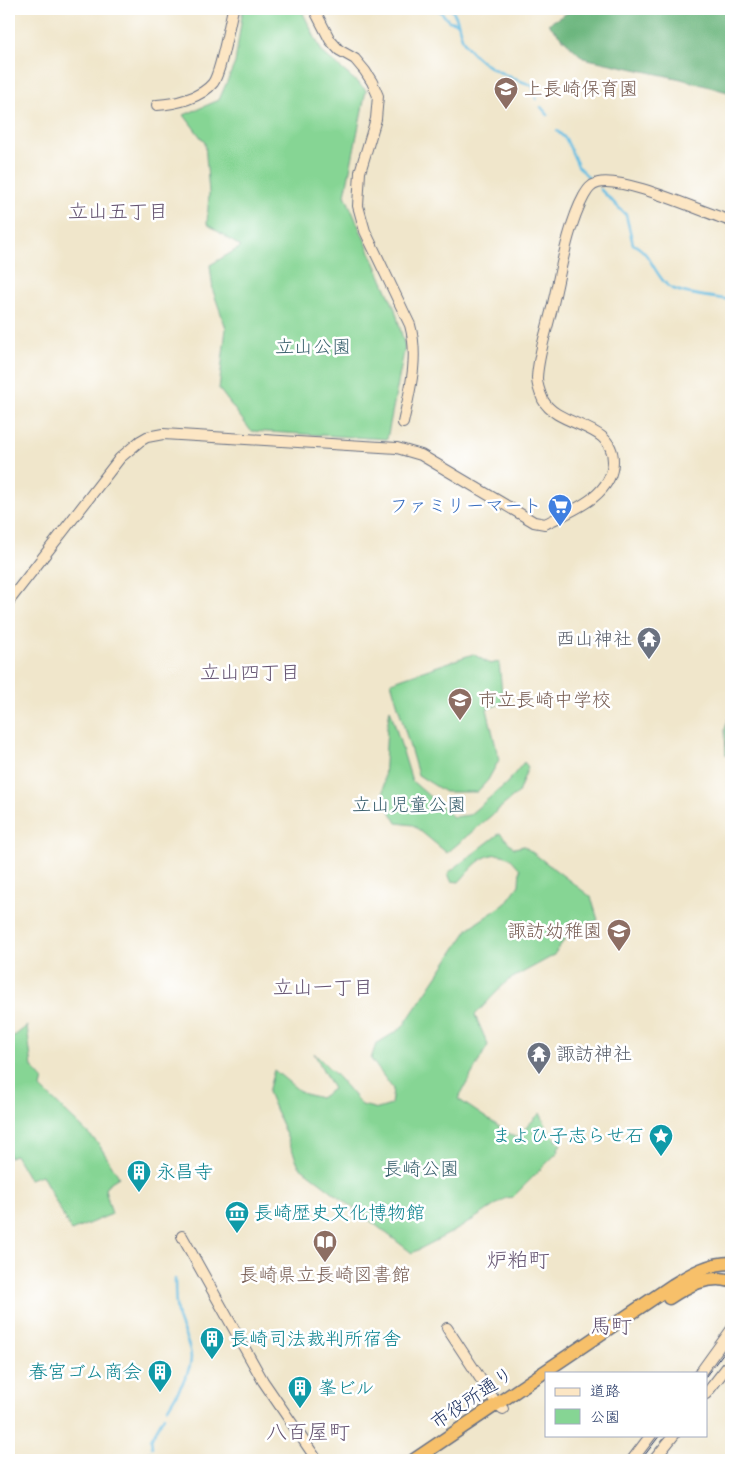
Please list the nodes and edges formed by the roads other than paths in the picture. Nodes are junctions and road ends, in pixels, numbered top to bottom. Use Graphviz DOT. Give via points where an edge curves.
graph roads {
  1 [pos="233,9"];
  2 [pos="314,9"];
  3 [pos="157,105"];
  4 [pos="731,221"];
  5 [pos="402,423"];
  6 [pos="9,602"];
  7 [pos="182,1236"];
  8 [pos="731,1263"];
  9 [pos="731,1281"];
  10 [pos="446,1328"];
  11 [pos="731,1330"];
  12 [pos="731,1362"];
  13 [pos="549,1372"];
  14 [pos="560,1372"];
  15 [pos="701,1372"];
  16 [pos="545,1375"];
  17 [pos="545,1382"];
  18 [pos="708,1391"];
  19 [pos="500,1406"];
  20 [pos="650,1436"];
  21 [pos="673,1436"];
  22 [pos="317,1460"];
  23 [pos="414,1460"];
  24 [pos="427,1460"];
  25 [pos="632,1460"];
  26 [pos="654,1460"];
  1 -- 3 [label="street" via="212,85 193,97"];
  2 -- 5 [label="street" via="330,40 365,71 378,96 376,119 360,172 358,199 365,231 414,336 413,374"];
  4 -- 6 [label="street" via="623,183 600,183 585,194 564,256 537,384 547,407 600,435 610,447 613,460 612,475 603,489 567,514 546,524 534,522 422,455 397,448 155,435 140,441 120,458"];
  7 -- 22 [label="street" via="263,1381"];
  8 -- 13 [label="highway, 市役所通り" via="717,1264 685,1278"];
  9 -- 14 [label="highway" via="712,1279 692,1284"];
  10 -- 19 [label="street"];
  11 -- 15 [label="street"];
  12 -- 18 [label="street"];
  16 -- 19 [label="highway, 市役所通り"];
  17 -- 19 [label="highway, 市役所通り"];
  19 -- 23 [label="highway, 市役所通り"];
  19 -- 24 [label="highway, 市役所通り"];
  20 -- 25 [label="street"];
  21 -- 26 [label="street"];
}
